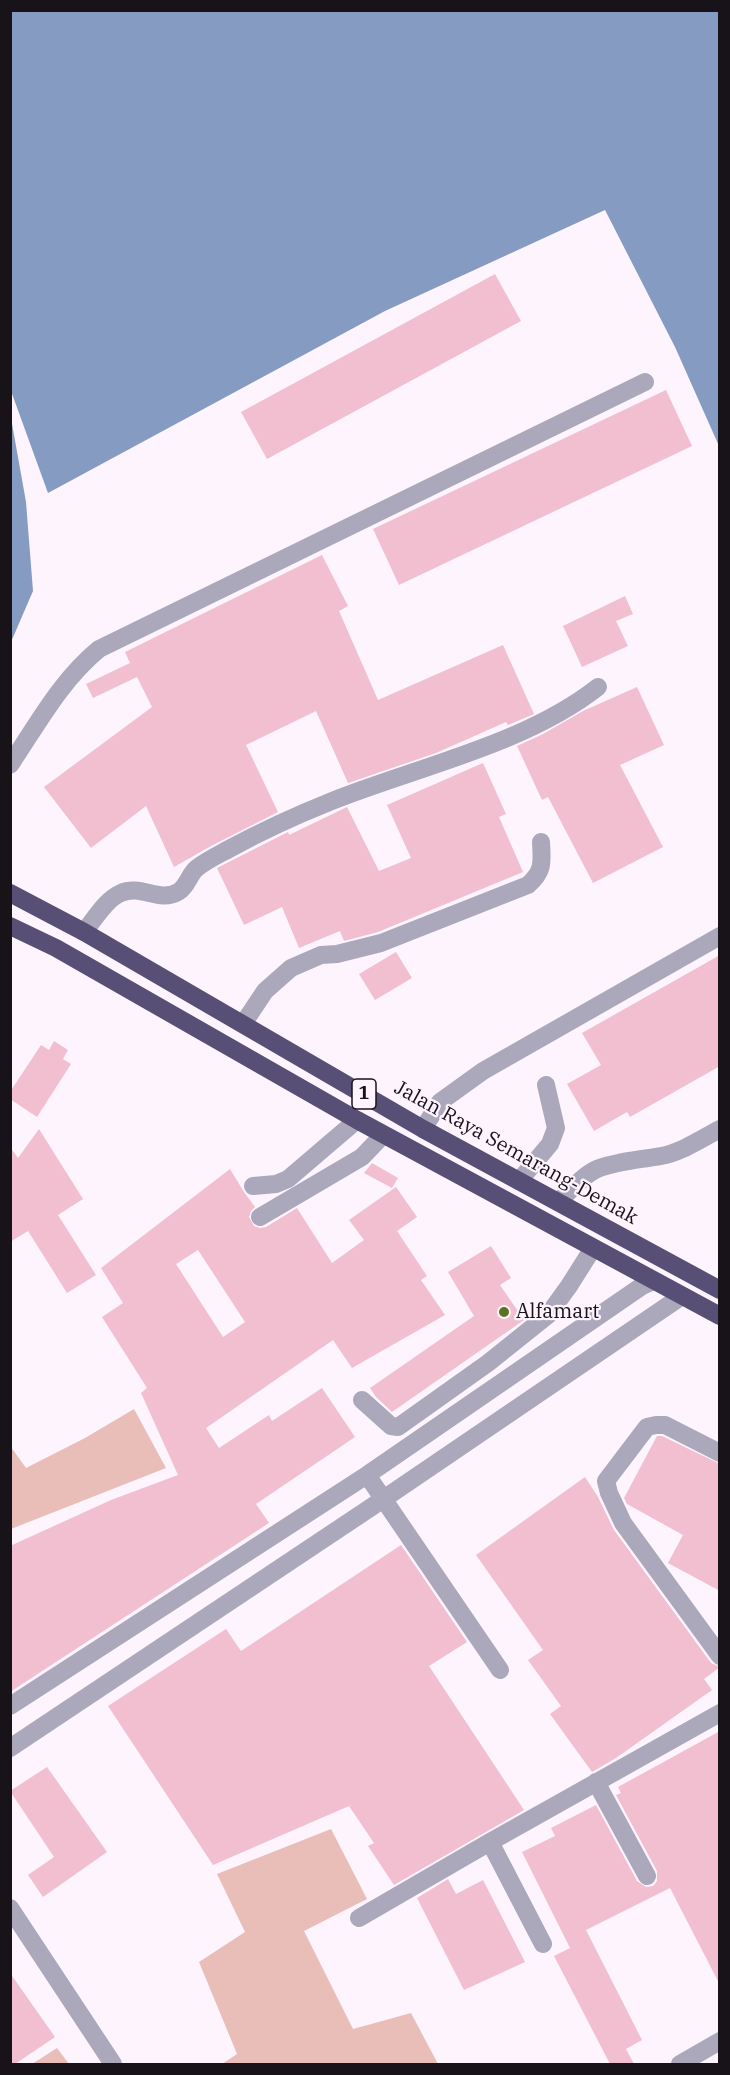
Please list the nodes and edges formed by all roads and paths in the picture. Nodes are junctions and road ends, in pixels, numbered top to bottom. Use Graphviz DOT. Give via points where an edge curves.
graph roads {
  1 [pos="645,382"];
  2 [pos="598,687"];
  3 [pos="10,765"];
  4 [pos="541,842"];
  5 [pos="10,893"];
  6 [pos="10,926"];
  7 [pos="84,932"];
  8 [pos="720,936"];
  9 [pos="243,1024"];
  10 [pos="546,1085"];
  11 [pos="357,1120"];
  12 [pos="423,1129"];
  13 [pos="720,1129"];
  14 [pos="383,1135"];
  15 [pos="519,1181"];
  16 [pos="253,1186"];
  17 [pos="558,1202"];
  18 [pos="260,1217"];
  19 [pos="593,1248"];
  20 [pos="653,1281"];
  21 [pos="720,1290"];
  22 [pos="682,1296"];
  23 [pos="720,1316"];
  24 [pos="362,1400"];
  25 [pos="720,1453"];
  26 [pos="367,1475"];
  27 [pos="382,1500"];
  28 [pos="247,1553"];
  29 [pos="263,1580"];
  30 [pos="104,1646"];
  31 [pos="720,1656"];
  32 [pos="500,1670"];
  33 [pos="122,1674"];
  34 [pos="10,1706"];
  35 [pos="720,1713"];
  36 [pos="10,1748"];
  37 [pos="596,1782"];
  38 [pos="490,1842"];
  39 [pos="647,1876"];
  40 [pos="10,1908"];
  41 [pos="359,1918"];
  42 [pos="543,1944"];
  43 [pos="718,2047"];
  44 [pos="113,2064"];
  45 [pos="680,2064"];
  1 -- 3 [label="street" via="99,649 70,677"];
  2 -- 7 [label="street" via="565,711 495,743 331,801 252,836 195,869 177,893 163,897 138,889 120,893"];
  4 -- 9 [label="street" via="542,865 528,885 381,943 321,955 291,968 265,991"];
  5 -- 7 [label="highway, Jalan Raya Semarang-Demak / 1"];
  6 -- 11 [label="highway, 1" via="56,948"];
  7 -- 9 [label="highway, Jalan Raya Semarang-Demak / 1"];
  8 -- 12 [label="street" via="483,1071 440,1101"];
  9 -- 12 [label="highway, Jalan Raya Semarang-Demak / 1"];
  10 -- 15 [label="street" via="556,1128 550,1144"];
  11 -- 14 [label="highway, 1"];
  11 -- 16 [label="street" via="288,1179"];
  12 -- 15 [label="highway, Jalan Raya Semarang-Demak / 1"];
  13 -- 17 [label="street" via="662,1155 596,1170"];
  14 -- 18 [label="street" via="362,1157"];
  14 -- 19 [label="highway, 1"];
  15 -- 17 [label="highway, Jalan Raya Semarang-Demak / 1"];
  17 -- 21 [label="highway, Jalan Raya Semarang-Demak / 1"];
  19 -- 20 [label="highway, 1"];
  19 -- 24 [label="street" via="548,1315 398,1427 391,1426"];
  20 -- 22 [label="highway, 1"];
  20 -- 26 [label="street"];
  22 -- 23 [label="highway, 1"];
  22 -- 27 [label="street"];
  25 -- 31 [label="street" via="665,1425 647,1427 606,1481 623,1523"];
  26 -- 27 [label="street"];
  26 -- 28 [label="street"];
  27 -- 29 [label="street"];
  27 -- 32 [label="street"];
  28 -- 29 [label="street"];
  28 -- 30 [label="street"];
  29 -- 33 [label="street"];
  30 -- 33 [label="street"];
  30 -- 34 [label="street"];
  33 -- 36 [label="street"];
  35 -- 37 [label="street"];
  37 -- 38 [label="street"];
  37 -- 39 [label="street"];
  38 -- 41 [label="street"];
  38 -- 42 [label="street"];
  40 -- 44 [label="street"];
  43 -- 45 [label="street"];
}
